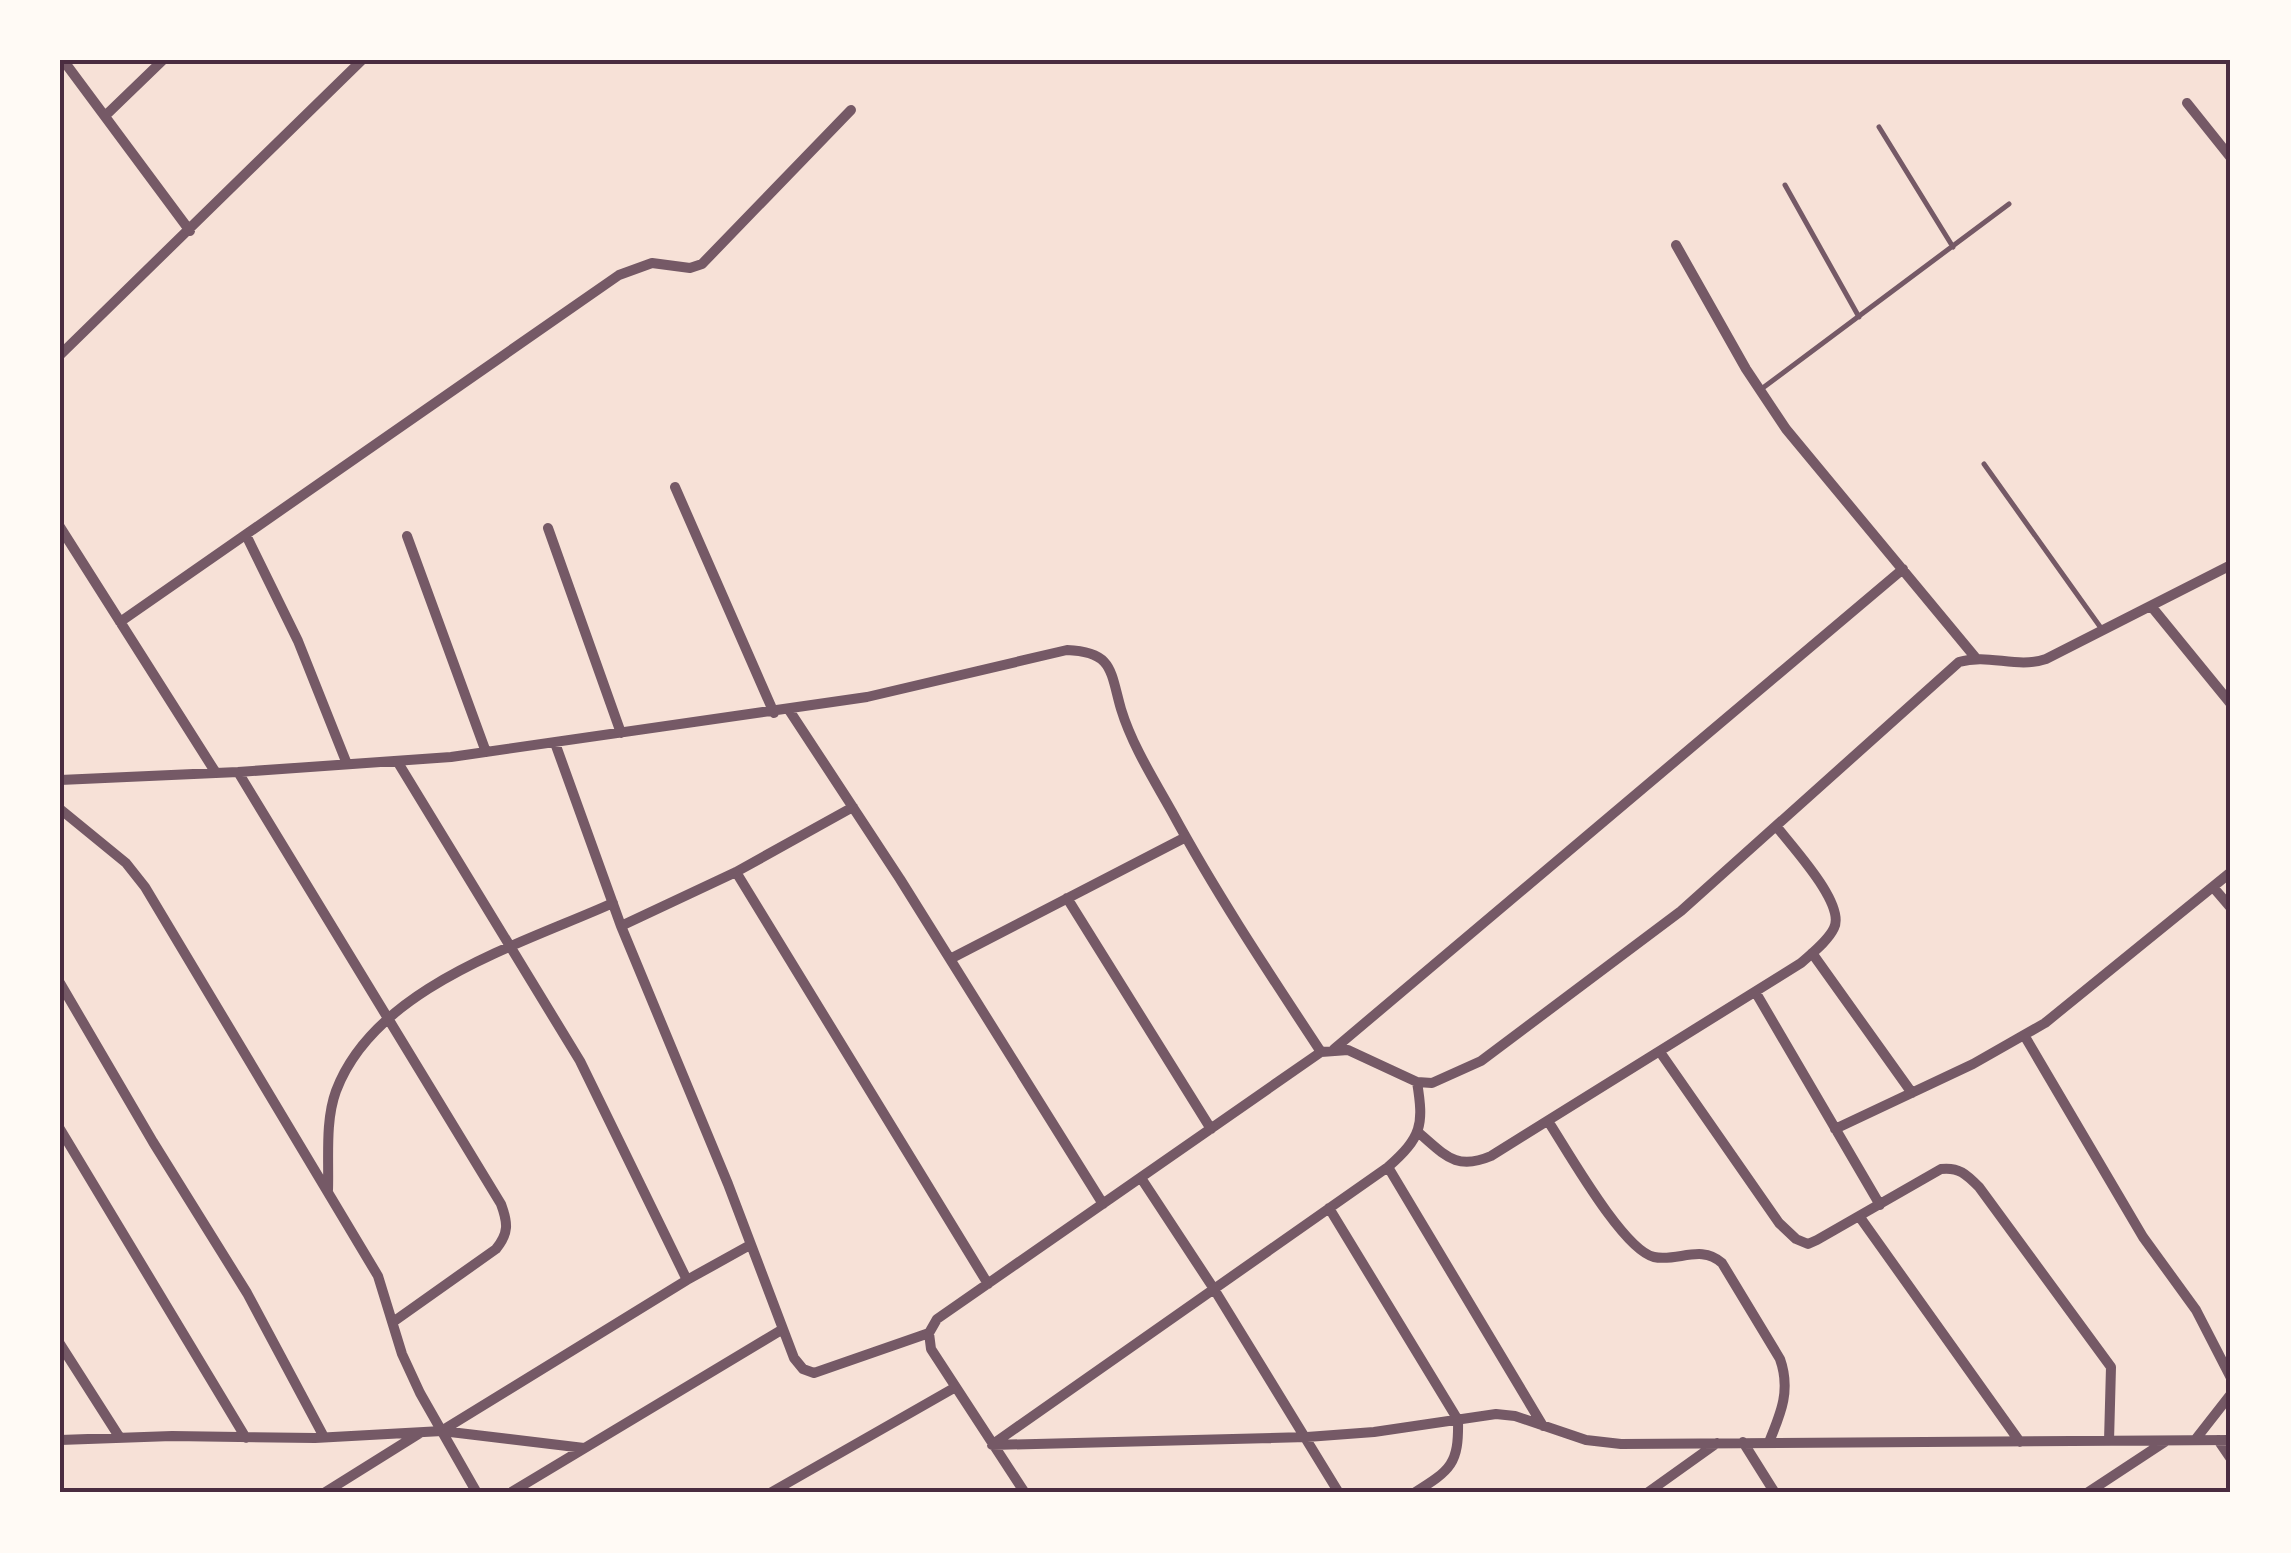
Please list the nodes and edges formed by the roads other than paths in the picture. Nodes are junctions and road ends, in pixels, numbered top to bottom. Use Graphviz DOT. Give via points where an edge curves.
graph roads {
  1 [pos="63,60"];
  2 [pos="163,60"];
  3 [pos="362,60"];
  4 [pos="2187,103"];
  5 [pos="851,110"];
  6 [pos="105,116"];
  7 [pos="1879,126"];
  8 [pos="2231,158"];
  9 [pos="1784,184"];
  10 [pos="2009,204"];
  11 [pos="190,231"];
  12 [pos="1676,245"];
  13 [pos="1953,246"];
  14 [pos="1859,317"];
  15 [pos="60,355"];
  16 [pos="1760,390"];
  17 [pos="1984,464"];
  18 [pos="676,486"];
  19 [pos="60,527"];
  20 [pos="548,528"];
  21 [pos="246,535"];
  22 [pos="407,536"];
  23 [pos="2231,565"];
  24 [pos="1902,569"];
  25 [pos="2151,606"];
  26 [pos="120,622"];
  27 [pos="2103,630"];
  28 [pos="1975,657"];
  29 [pos="2231,704"];
  30 [pos="789,710"];
  31 [pos="774,712"];
  32 [pos="622,733"];
  33 [pos="554,743"];
  34 [pos="486,752"];
  35 [pos="398,761"];
  36 [pos="347,764"];
  37 [pos="238,772"];
  38 [pos="216,773"];
  39 [pos="60,780"];
  40 [pos="853,807"];
  41 [pos="60,809"];
  42 [pos="1777,827"];
  43 [pos="1186,837"];
  44 [pos="736,872"];
  45 [pos="2231,872"];
  46 [pos="2213,887"];
  47 [pos="1067,898"];
  48 [pos="613,903"];
  49 [pos="2231,908"];
  50 [pos="621,926"];
  51 [pos="512,948"];
  52 [pos="1812,953"];
  53 [pos="950,959"];
  54 [pos="60,983"];
  55 [pos="1756,993"];
  56 [pos="388,1019"];
  57 [pos="2024,1035"];
  58 [pos="1334,1049"];
  59 [pos="1321,1052"];
  60 [pos="1660,1052"];
  61 [pos="1417,1082"];
  62 [pos="1912,1093"];
  63 [pos="1548,1121"];
  64 [pos="60,1129"];
  65 [pos="1211,1129"];
  66 [pos="1835,1129"];
  67 [pos="1418,1133"];
  68 [pos="1388,1166"];
  69 [pos="1140,1178"];
  70 [pos="328,1191"];
  71 [pos="1103,1204"];
  72 [pos="1880,1205"];
  73 [pos="1329,1208"];
  74 [pos="1859,1216"];
  75 [pos="750,1244"];
  76 [pos="687,1280"];
  77 [pos="988,1284"];
  78 [pos="1214,1289"];
  79 [pos="393,1322"];
  80 [pos="783,1329"];
  81 [pos="928,1333"];
  82 [pos="60,1344"];
  83 [pos="2231,1378"];
  84 [pos="954,1388"];
  85 [pos="2231,1394"];
  86 [pos="1458,1420"];
  87 [pos="1543,1426"];
  88 [pos="442,1431"];
  89 [pos="421,1432"];
  90 [pos="324,1437"];
  91 [pos="1307,1437"];
  92 [pos="120,1438"];
  93 [pos="246,1438"];
  94 [pos="2195,1440"];
  95 [pos="2218,1440"];
  96 [pos="2231,1440"];
  97 [pos="61,1441"];
  98 [pos="2109,1441"];
  99 [pos="2167,1441"];
  100 [pos="1718,1442"];
  101 [pos="1743,1442"];
  102 [pos="1769,1442"];
  103 [pos="2020,1442"];
  104 [pos="992,1445"];
  105 [pos="584,1448"];
  106 [pos="2231,1458"];
  107 [pos="324,1493"];
  108 [pos="477,1493"];
  109 [pos="510,1493"];
  110 [pos="770,1493"];
  111 [pos="1025,1493"];
  112 [pos="1339,1493"];
  113 [pos="1414,1493"];
  114 [pos="1647,1493"];
  115 [pos="1775,1493"];
  116 [pos="2087,1493"];
  1 -- 6 [label="street"];
  2 -- 6 [label="street"];
  3 -- 11 [label="street"];
  4 -- 8 [label="street"];
  5 -- 21 [label="street" via="702,264 652,263 619,275"];
  6 -- 11 [label="street"];
  7 -- 13 [label="lane"];
  9 -- 14 [label="lane"];
  10 -- 13 [label="lane"];
  11 -- 15 [label="street"];
  12 -- 16 [label="street"];
  13 -- 14 [label="lane"];
  14 -- 16 [label="lane"];
  16 -- 24 [label="street"];
  17 -- 27 [label="lane"];
  18 -- 31 [label="street"];
  19 -- 26 [label="street"];
  20 -- 32 [label="street"];
  21 -- 26 [label="street"];
  21 -- 36 [label="street"];
  22 -- 34 [label="street"];
  23 -- 25 [label="street"];
  24 -- 28 [label="street"];
  24 -- 58 [label="street"];
  25 -- 27 [label="street"];
  25 -- 29 [label="street"];
  26 -- 38 [label="street"];
  27 -- 28 [label="street" via="2029,665"];
  28 -- 42 [label="street" via="1947,671"];
  30 -- 31 [label="street"];
  30 -- 40 [label="street"];
  30 -- 43 [label="street" via="1067,650 1088,651 1110,668 1128,732"];
  31 -- 32 [label="street"];
  32 -- 33 [label="street"];
  33 -- 34 [label="street"];
  33 -- 48 [label="street"];
  34 -- 35 [label="street"];
  35 -- 36 [label="street"];
  35 -- 51 [label="street"];
  36 -- 37 [label="street"];
  37 -- 38 [label="street"];
  37 -- 56 [label="street"];
  38 -- 39 [label="street"];
  40 -- 44 [label="street"];
  40 -- 53 [label="street"];
  41 -- 70 [label="street" via="145,887"];
  42 -- 52 [label="street" via="1834,906 1833,930"];
  42 -- 61 [label="street" via="1681,911 1481,1061 1432,1083"];
  43 -- 47 [label="street"];
  43 -- 59 [label="street"];
  44 -- 50 [label="street"];
  44 -- 77 [label="street"];
  45 -- 46 [label="street"];
  46 -- 49 [label="street"];
  46 -- 57 [label="street"];
  47 -- 53 [label="street"];
  47 -- 65 [label="street"];
  48 -- 50 [label="street"];
  48 -- 51 [label="street"];
  50 -- 75 [label="street"];
  51 -- 56 [label="street" via="436,981"];
  51 -- 76 [label="street" via="580,1060"];
  52 -- 55 [label="street"];
  52 -- 62 [label="street"];
  53 -- 71 [label="street"];
  54 -- 90 [label="street" via="248,1293"];
  55 -- 60 [label="street"];
  55 -- 66 [label="street"];
  56 -- 70 [label="street" via="358,1047 334,1094"];
  56 -- 79 [label="street" via="508,1223 496,1249"];
  57 -- 62 [label="street"];
  57 -- 83 [label="street" via="2143,1238 2196,1310"];
  58 -- 59 [label="street"];
  58 -- 61 [label="street"];
  59 -- 65 [label="street"];
  60 -- 63 [label="street"];
  60 -- 74 [label="street" via="1788,1233 1808,1244"];
  61 -- 67 [label="street"];
  62 -- 66 [label="street"];
  63 -- 67 [label="street" via="1474,1163 1447,1157"];
  63 -- 102 [label="street" via="1631,1244 1654,1257 1702,1253 1722,1263 1785,1372 1784,1404"];
  64 -- 93 [label="street"];
  65 -- 69 [label="street"];
  66 -- 72 [label="street"];
  67 -- 68 [label="street"];
  68 -- 73 [label="street"];
  68 -- 87 [label="street"];
  69 -- 71 [label="street"];
  69 -- 78 [label="street"];
  70 -- 79 [label="street" via="378,1276"];
  71 -- 77 [label="street"];
  72 -- 74 [label="street"];
  72 -- 98 [label="street" via="1941,1169 1955,1168 1979,1186 2110,1366"];
  73 -- 78 [label="street"];
  73 -- 86 [label="street"];
  74 -- 103 [label="street"];
  75 -- 76 [label="street"];
  75 -- 80 [label="street"];
  76 -- 88 [label="street"];
  77 -- 81 [label="street" via="937,1319"];
  78 -- 91 [label="street"];
  78 -- 104 [label="street"];
  79 -- 88 [label="street"];
  80 -- 81 [label="street" via="794,1358 814,1373"];
  80 -- 105 [label="street"];
  81 -- 84 [label="street"];
  82 -- 92 [label="street"];
  84 -- 104 [label="street"];
  84 -- 110 [label="street"];
  85 -- 94 [label="street"];
  86 -- 87 [label="street" via="1496,1414"];
  86 -- 91 [label="street"];
  86 -- 113 [label="street" via="1455,1460"];
  87 -- 100 [label="street" via="1621,1444"];
  88 -- 89 [label="street"];
  88 -- 105 [label="street"];
  88 -- 108 [label="street"];
  89 -- 90 [label="street"];
  89 -- 107 [label="street"];
  90 -- 93 [label="street"];
  91 -- 104 [label="street"];
  91 -- 112 [label="street"];
  92 -- 93 [label="street"];
  92 -- 97 [label="street"];
  94 -- 95 [label="street"];
  94 -- 99 [label="street"];
  95 -- 96 [label="street"];
  95 -- 106 [label="street"];
  98 -- 99 [label="street"];
  98 -- 103 [label="street"];
  99 -- 116 [label="street"];
  100 -- 101 [label="street"];
  100 -- 114 [label="street"];
  101 -- 102 [label="street"];
  101 -- 115 [label="street"];
  102 -- 103 [label="street"];
  104 -- 111 [label="street"];
  105 -- 109 [label="street"];
}
